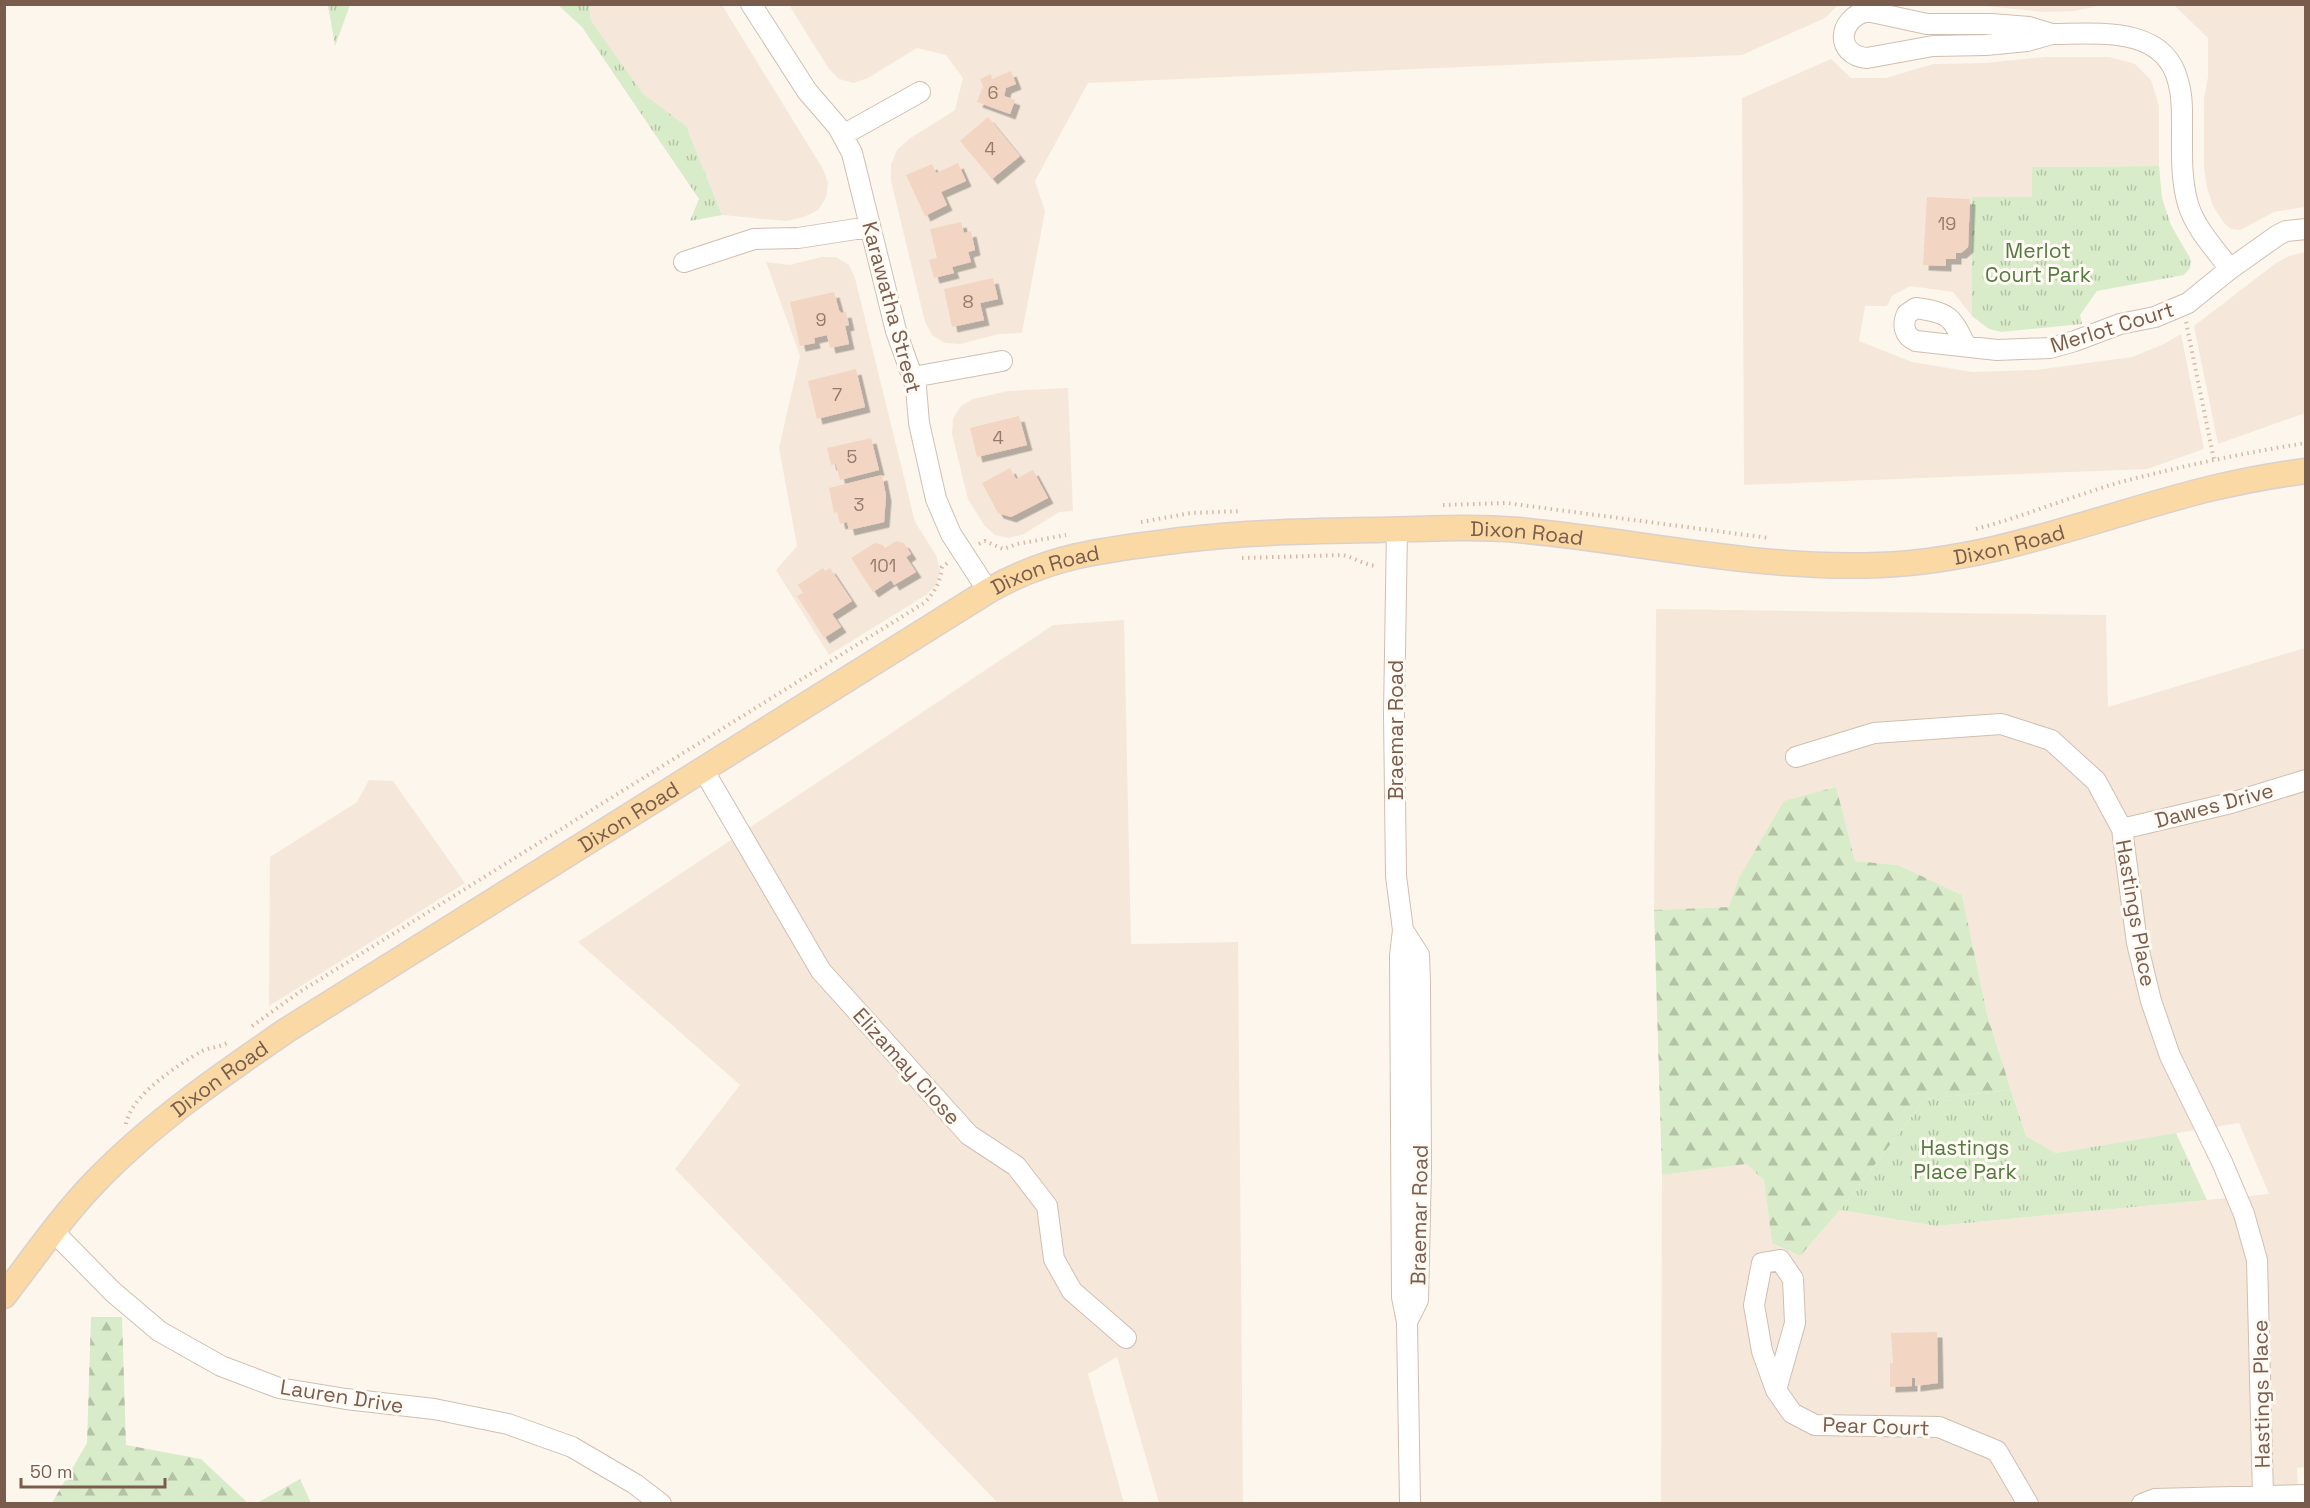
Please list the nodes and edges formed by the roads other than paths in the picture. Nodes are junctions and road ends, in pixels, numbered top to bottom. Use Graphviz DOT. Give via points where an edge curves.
graph roads {
  1 [pos="751,4"];
  2 [pos="2052,34"];
  3 [pos="920,92"];
  4 [pos="843,135"];
  5 [pos="869,227"];
  6 [pos="2306,230"];
  7 [pos="684,262"];
  8 [pos="2230,269"];
  9 [pos="1966,346"];
  10 [pos="1002,361"];
  11 [pos="914,377"];
  12 [pos="2306,471"];
  13 [pos="1397,529"];
  14 [pos="988,591"];
  15 [pos="1796,757"];
  16 [pos="704,771"];
  17 [pos="2306,780"];
  18 [pos="2122,829"];
  19 [pos="53,1231"];
  20 [pos="4,1296"];
  21 [pos="1126,1338"];
  22 [pos="1776,1390"];
  23 [pos="2306,1495"];
  24 [pos="2263,1496"];
  25 [pos="661,1503"];
  26 [pos="1410,1503"];
  27 [pos="2028,1503"];
  28 [pos="2142,1503"];
  1 -- 4 [label="street, Karawatha Street" via="807,91"];
  2 -- 2 [label="street" via="1986,45 1934,46 1867,58 1850,52 1844,36 1847,22 1855,14 1867,11 1927,24 2029,27"];
  2 -- 8 [label="street" via="2135,37 2155,47 2172,66 2181,94 2182,163 2188,204 2200,229"];
  3 -- 4 [label="street"];
  4 -- 5 [label="street, Karawatha Street" via="856,167"];
  5 -- 7 [label="street" via="798,238 754,239"];
  5 -- 11 [label="street, Karawatha Street" via="898,339"];
  6 -- 8 [label="street, Merlot Court" via="2278,235"];
  8 -- 9 [label="street, Merlot Court" via="2188,303 2075,341 2040,349"];
  10 -- 11 [label="street"];
  11 -- 14 [label="street, Karawatha Street" via="919,423 936,499 951,534"];
  12 -- 13 [label="main road, Dixon Road" via="2211,488 2017,545 1882,565 1754,561 1517,530"];
  13 -- 14 [label="main road, Dixon Road" via="1221,536 1111,548 1048,562"];
  13 -- 26 [label="street, Braemar Road" via="1396,876 1403,930 1402,1285 1407,1322"];
  14 -- 16 [label="main road, Dixon Road"];
  15 -- 18 [label="street, Hastings Place" via="1874,733 2001,724 2051,740 2096,781"];
  16 -- 19 [label="main road, Dixon Road" via="287,1030 215,1080 121,1157"];
  16 -- 21 [label="street, Elizamay Close" via="821,971 969,1135 1016,1166 1047,1206 1054,1259 1072,1291"];
  17 -- 18 [label="street, Dawes Drive"];
  18 -- 24 [label="street, Hastings Place" via="2137,943 2151,1002 2170,1056 2244,1214 2257,1260"];
  19 -- 20 [label="main road, Dixon Road"];
  19 -- 25 [label="street, Lauren Drive" via="113,1292 159,1331 221,1366 279,1388 434,1409 508,1424 572,1447"];
  22 -- 22 [label="street, Pear Court" via="1762,1351 1754,1305 1762,1263 1780,1260 1793,1279 1795,1323"];
  22 -- 27 [label="street, Pear Court" via="1792,1413 1815,1425 1939,1427 1997,1451"];
  23 -- 24 [label="street"];
  24 -- 28 [label="street" via="2155,1499"];
}
